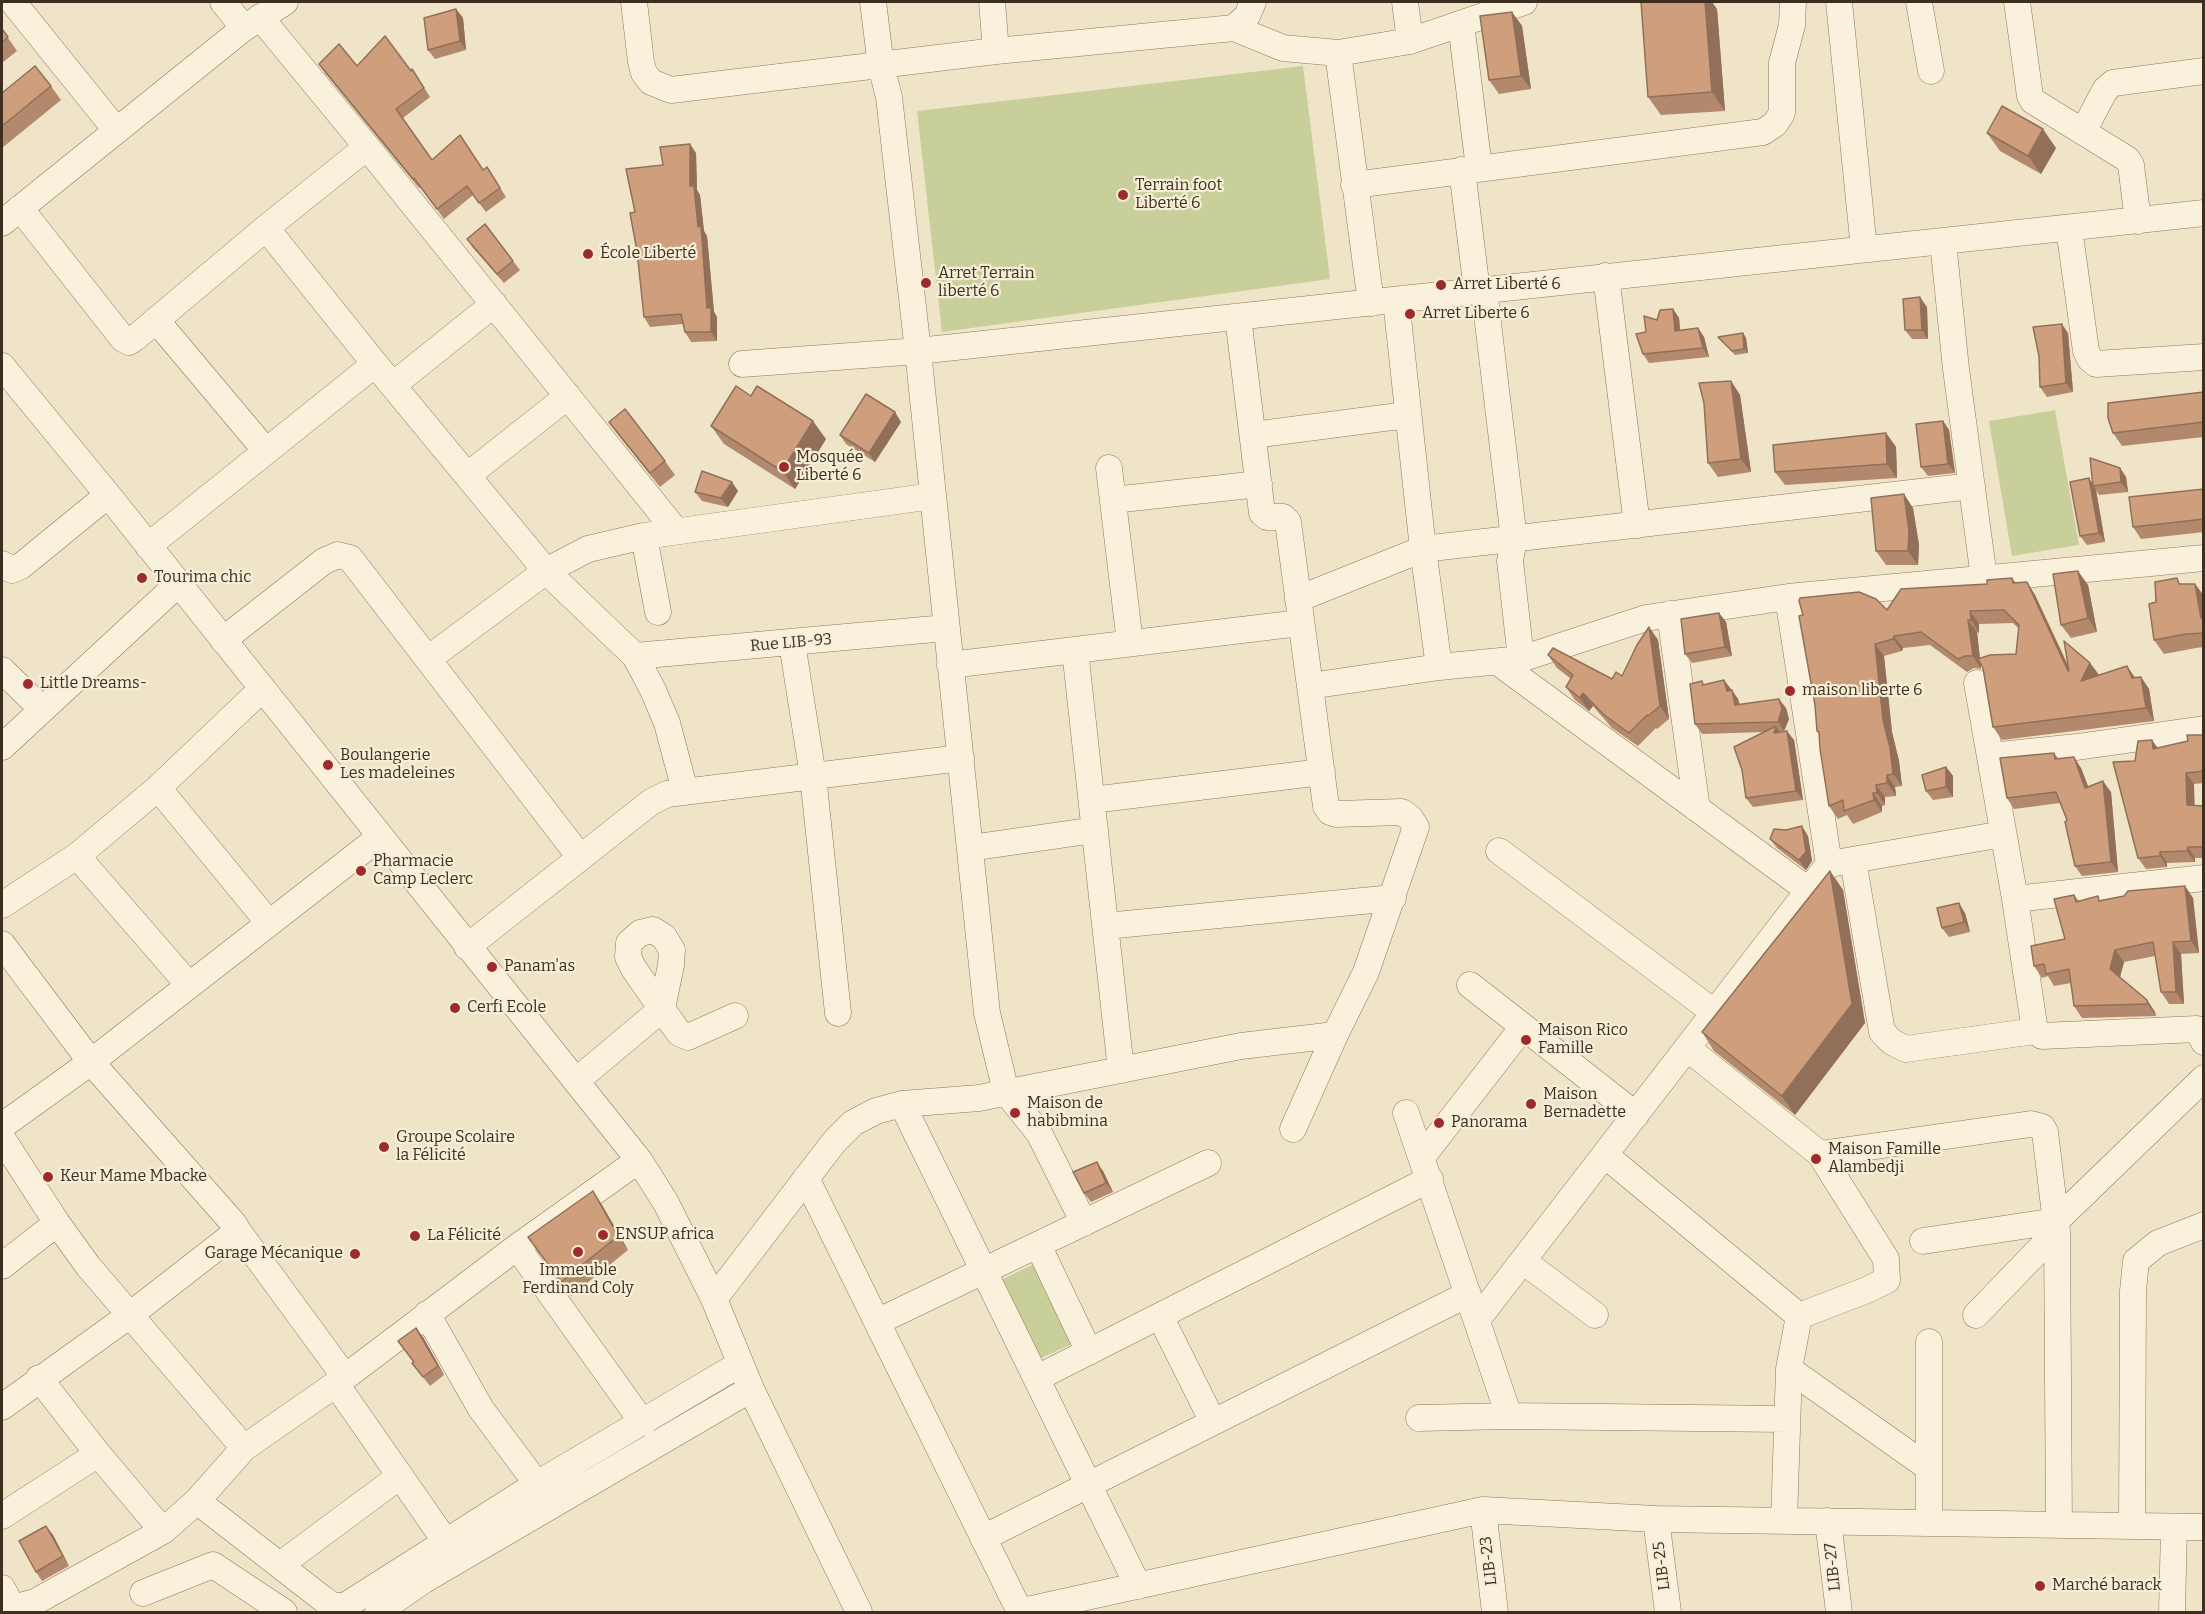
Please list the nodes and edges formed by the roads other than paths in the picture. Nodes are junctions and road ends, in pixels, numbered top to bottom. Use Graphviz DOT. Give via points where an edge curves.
graph roads {
  1 [pos="13,2"];
  2 [pos="223,2"];
  3 [pos="285,2"];
  4 [pos="634,2"];
  5 [pos="873,2"];
  6 [pos="992,2"];
  7 [pos="1253,2"];
  8 [pos="1405,2"];
  9 [pos="1524,2"];
  10 [pos="1793,2"];
  11 [pos="1839,2"];
  12 [pos="1920,2"];
  13 [pos="2017,2"];
  14 [pos="252,22"];
  15 [pos="1461,24"];
  16 [pos="1234,28"];
  17 [pos="1410,40"];
  18 [pos="996,51"];
  19 [pos="1338,53"];
  20 [pos="880,66"];
  21 [pos="1931,71"];
  22 [pos="2204,71"];
  23 [pos="116,130"];
  24 [pos="2083,132"];
  25 [pos="367,147"];
  26 [pos="1471,169"];
  27 [pos="1354,185"];
  28 [pos="2204,213"];
  29 [pos="11,216"];
  30 [pos="2138,221"];
  31 [pos="266,228"];
  32 [pos="2069,228"];
  33 [pos="1943,242"];
  34 [pos="1864,249"];
  35 [pos="1606,276"];
  36 [pos="1481,291"];
  37 [pos="1383,301"];
  38 [pos="494,304"];
  39 [pos="1238,317"];
  40 [pos="156,320"];
  41 [pos="918,351"];
  42 [pos="2204,357"];
  43 [pos="375,364"];
  44 [pos="742,364"];
  45 [pos="2,366"];
  46 [pos="393,385"];
  47 [pos="568,396"];
  48 [pos="1407,415"];
  49 [pos="1253,435"];
  50 [pos="266,451"];
  51 [pos="1109,468"];
  52 [pos="468,475"];
  53 [pos="1259,484"];
  54 [pos="1972,486"];
  55 [pos="108,495"];
  56 [pos="933,496"];
  57 [pos="1113,500"];
  58 [pos="1637,525"];
  59 [pos="676,531"];
  60 [pos="644,536"];
  61 [pos="1514,538"];
  62 [pos="148,546"];
  63 [pos="1423,549"];
  64 [pos="2204,558"];
  65 [pos="2,564"];
  66 [pos="546,571"];
  67 [pos="1984,578"];
  68 [pos="178,584"];
  69 [pos="1788,597"];
  70 [pos="1299,611"];
  71 [pos="658,612"];
  72 [pos="1670,614"];
  73 [pos="946,628"];
  74 [pos="223,640"];
  75 [pos="792,643"];
  76 [pos="1130,643"];
  77 [pos="1075,650"];
  78 [pos="634,656"];
  79 [pos="428,659"];
  80 [pos="1510,661"];
  81 [pos="950,665"];
  82 [pos="1439,667"];
  83 [pos="2,670"];
  84 [pos="1977,683"];
  85 [pos="1310,686"];
  86 [pos="261,689"];
  87 [pos="42,709"];
  88 [pos="2204,729"];
  89 [pos="2,747"];
  90 [pos="1990,756"];
  91 [pos="960,758"];
  92 [pos="1322,772"];
  93 [pos="813,776"];
  94 [pos="158,788"];
  95 [pos="685,791"];
  96 [pos="1092,800"];
  97 [pos="1697,809"];
  98 [pos="1095,830"];
  99 [pos="2003,834"];
  100 [pos="380,837"];
  101 [pos="970,848"];
  102 [pos="1499,851"];
  103 [pos="77,856"];
  104 [pos="580,857"];
  105 [pos="1841,862"];
  106 [pos="2204,878"];
  107 [pos="1808,890"];
  108 [pos="1393,898"];
  109 [pos="2015,899"];
  110 [pos="2,905"];
  111 [pos="269,923"];
  112 [pos="1106,926"];
  113 [pos="2,944"];
  114 [pos="467,947"];
  115 [pos="188,984"];
  116 [pos="1470,985"];
  117 [pos="1715,1012"];
  118 [pos="838,1013"];
  119 [pos="735,1016"];
  120 [pos="1523,1027"];
  121 [pos="2035,1031"];
  122 [pos="2201,1033"];
  123 [pos="1335,1035"];
  124 [pos="1687,1048"];
  125 [pos="91,1062"];
  126 [pos="1121,1070"];
  127 [pos="2204,1078"];
  128 [pos="576,1081"];
  129 [pos="1006,1092"];
  130 [pos="902,1104"];
  131 [pos="1406,1113"];
  132 [pos="1635,1115"];
  133 [pos="2,1126"];
  134 [pos="1293,1129"];
  135 [pos="2,1138"];
  136 [pos="1820,1154"];
  137 [pos="1605,1155"];
  138 [pos="639,1160"];
  139 [pos="1208,1163"];
  140 [pos="1426,1168"];
  141 [pos="806,1178"];
  142 [pos="57,1223"];
  143 [pos="1084,1223"];
  144 [pos="2204,1225"];
  145 [pos="2057,1226"];
  146 [pos="238,1231"];
  147 [pos="1923,1241"];
  148 [pos="1038,1245"];
  149 [pos="517,1247"];
  150 [pos="1523,1261"];
  151 [pos="2,1266"];
  152 [pos="984,1271"];
  153 [pos="1468,1294"];
  154 [pos="714,1299"];
  155 [pos="427,1314"];
  156 [pos="130,1315"];
  157 [pos="1595,1315"];
  158 [pos="1976,1315"];
  159 [pos="1160,1316"];
  160 [pos="1799,1316"];
  161 [pos="1477,1320"];
  162 [pos="877,1322"];
  163 [pos="1929,1342"];
  164 [pos="1089,1352"];
  165 [pos="741,1364"];
  166 [pos="1789,1369"];
  167 [pos="39,1378"];
  168 [pos="1037,1378"];
  169 [pos="340,1381"];
  170 [pos="751,1389"];
  171 [pos="2,1407"];
  172 [pos="1509,1416"];
  173 [pos="1419,1418"];
  174 [pos="1786,1419"];
  175 [pos="1214,1422"];
  176 [pos="643,1423"];
  177 [pos="244,1448"];
  178 [pos="98,1454"];
  179 [pos="1929,1468"];
  180 [pos="400,1476"];
  181 [pos="537,1484"];
  182 [pos="1089,1485"];
  183 [pos="197,1501"];
  184 [pos="1483,1510"];
  185 [pos="2,1516"];
  186 [pos="1656,1519"];
  187 [pos="1784,1521"];
  188 [pos="1828,1521"];
  189 [pos="1929,1523"];
  190 [pos="2059,1525"];
  191 [pos="2132,1526"];
  192 [pos="2174,1527"];
  193 [pos="2204,1527"];
  194 [pos="163,1531"];
  195 [pos="983,1538"];
  196 [pos="446,1542"];
  197 [pos="280,1565"];
  198 [pos="1138,1586"];
  199 [pos="143,1593"];
  200 [pos="6,1603"];
  201 [pos="1093,1604"];
  202 [pos="284,1612"];
  203 [pos="378,1612"];
  204 [pos="859,1612"];
  205 [pos="1019,1612"];
  206 [pos="1495,1612"];
  207 [pos="1668,1612"];
  208 [pos="1839,1612"];
  209 [pos="2172,1612"];
  1 -- 23 [label="street"];
  2 -- 14 [label="street"];
  3 -- 14 [label="street"];
  4 -- 20 [label="street" via="644,73 651,82 671,90"];
  5 -- 20 [label="street"];
  6 -- 18 [label="street"];
  7 -- 16 [label="street" via="1247,16"];
  8 -- 17 [label="street"];
  9 -- 15 [label="street"];
  10 -- 26 [label="street" via="1792,25 1782,63 1782,113 1763,132"];
  11 -- 34 [label="street"];
  12 -- 21 [label="street"];
  13 -- 24 [label="street" via="2030,96 2037,105"];
  14 -- 23 [label="street"];
  14 -- 25 [label="street"];
  15 -- 17 [label="street"];
  15 -- 26 [label="street"];
  16 -- 18 [label="street"];
  16 -- 19 [label="street" via="1283,48"];
  17 -- 19 [label="street"];
  18 -- 20 [label="street"];
  19 -- 27 [label="street"];
  20 -- 41 [label="street" via="889,97"];
  22 -- 24 [label="street" via="2113,83 2104,90"];
  23 -- 29 [label="street"];
  24 -- 30 [label="street" via="2131,165"];
  25 -- 31 [label="street"];
  25 -- 38 [label="street"];
  26 -- 27 [label="street"];
  26 -- 36 [label="street"];
  27 -- 37 [label="street"];
  28 -- 30 [label="street"];
  29 -- 40 [label="street" via="123,339 129,342"];
  30 -- 32 [label="street"];
  31 -- 40 [label="street"];
  31 -- 43 [label="street"];
  32 -- 33 [label="street"];
  32 -- 42 [label="street" via="2090,359 2096,364"];
  33 -- 34 [label="street"];
  33 -- 54 [label="street"];
  34 -- 35 [label="street"];
  35 -- 36 [label="street"];
  35 -- 58 [label="street"];
  36 -- 37 [label="street"];
  36 -- 61 [label="street"];
  37 -- 39 [label="street"];
  37 -- 48 [label="street"];
  38 -- 46 [label="street"];
  38 -- 47 [label="street"];
  39 -- 41 [label="street"];
  39 -- 49 [label="street"];
  40 -- 50 [label="street"];
  41 -- 44 [label="street"];
  41 -- 56 [label="street"];
  43 -- 46 [label="street"];
  43 -- 50 [label="street"];
  45 -- 55 [label="street"];
  46 -- 52 [label="street"];
  47 -- 52 [label="street"];
  47 -- 59 [label="street"];
  48 -- 49 [label="street"];
  48 -- 63 [label="street"];
  49 -- 53 [label="street"];
  50 -- 62 [label="street"];
  51 -- 57 [label="street"];
  52 -- 66 [label="street"];
  53 -- 57 [label="street"];
  53 -- 70 [label="street" via="1264,516 1283,517 1288,522"];
  54 -- 58 [label="street"];
  54 -- 67 [label="street"];
  55 -- 62 [label="street"];
  55 -- 65 [label="street" via="21,566 12,570"];
  56 -- 59 [label="street"];
  56 -- 73 [label="street"];
  57 -- 76 [label="street"];
  58 -- 61 [label="street"];
  59 -- 60 [label="street"];
  60 -- 66 [label="street" via="588,549"];
  60 -- 71 [label="street"];
  61 -- 63 [label="street"];
  61 -- 80 [label="street" via="1510,561"];
  62 -- 68 [label="street"];
  63 -- 70 [label="street"];
  63 -- 82 [label="street"];
  64 -- 67 [label="street"];
  66 -- 78 [label="street"];
  66 -- 79 [label="street"];
  67 -- 69 [label="street"];
  68 -- 74 [label="street"];
  68 -- 87 [label="street"];
  69 -- 72 [label="street"];
  69 -- 105 [label="street"];
  70 -- 76 [label="street"];
  70 -- 85 [label="street"];
  72 -- 80 [label="street" via="1626,623"];
  72 -- 97 [label="street"];
  73 -- 75 [label="street, Rue LIB-93"];
  73 -- 81 [label="street"];
  74 -- 79 [label="street" via="324,561 338,555 350,558"];
  74 -- 86 [label="street"];
  75 -- 78 [label="street, Rue LIB-93"];
  75 -- 93 [label="street"];
  76 -- 77 [label="street"];
  77 -- 81 [label="street"];
  77 -- 96 [label="street"];
  78 -- 95 [label="street" via="667,723"];
  79 -- 104 [label="street"];
  80 -- 82 [label="street"];
  80 -- 97 [label="street"];
  81 -- 91 [label="street"];
  82 -- 85 [label="street"];
  83 -- 87 [label="street"];
  84 -- 90 [label="street"];
  85 -- 92 [label="street"];
  86 -- 94 [label="street"];
  86 -- 100 [label="street"];
  87 -- 89 [label="street"];
  88 -- 90 [label="street"];
  90 -- 99 [label="street"];
  91 -- 93 [label="street"];
  91 -- 101 [label="street"];
  92 -- 96 [label="street"];
  92 -- 108 [label="street" via="1329,812 1402,812 1416,827"];
  93 -- 95 [label="street"];
  93 -- 118 [label="street"];
  94 -- 103 [label="street"];
  94 -- 111 [label="street"];
  95 -- 104 [label="street" via="651,802"];
  96 -- 98 [label="street"];
  97 -- 107 [label="street"];
  98 -- 101 [label="street"];
  98 -- 112 [label="street"];
  99 -- 105 [label="street"];
  99 -- 109 [label="street"];
  100 -- 111 [label="street"];
  100 -- 114 [label="street"];
  101 -- 129 [label="street" via="987,1013"];
  102 -- 117 [label="street"];
  103 -- 110 [label="street"];
  103 -- 115 [label="street"];
  104 -- 114 [label="street"];
  105 -- 107 [label="street"];
  105 -- 121 [label="street" via="1882,1032 1892,1042 1905,1049"];
  106 -- 109 [label="street"];
  107 -- 117 [label="street"];
  108 -- 112 [label="street"];
  108 -- 123 [label="street" via="1366,972"];
  109 -- 121 [label="street"];
  111 -- 115 [label="street"];
  112 -- 126 [label="street"];
  113 -- 125 [label="street"];
  114 -- 128 [label="street"];
  115 -- 125 [label="street"];
  116 -- 120 [label="street"];
  117 -- 124 [label="street"];
  119 -- 128 [label="street" via="688,1037 679,1033 662,1009"];
  120 -- 132 [label="street"];
  120 -- 140 [label="street"];
  121 -- 122 [label="street" via="2042,1036"];
  123 -- 126 [label="street" via="1241,1046"];
  123 -- 134 [label="street"];
  124 -- 132 [label="street"];
  124 -- 136 [label="street"];
  125 -- 133 [label="street"];
  125 -- 146 [label="street"];
  126 -- 129 [label="street"];
  127 -- 145 [label="street"];
  128 -- 138 [label="street"];
  129 -- 130 [label="street" via="957,1101"];
  129 -- 143 [label="street" via="1039,1133"];
  130 -- 141 [label="street" via="853,1123"];
  130 -- 152 [label="street"];
  131 -- 140 [label="street"];
  132 -- 137 [label="street"];
  135 -- 142 [label="street"];
  136 -- 145 [label="street" via="2036,1124 2045,1132"];
  136 -- 160 [label="street" via="1886,1258 1887,1280"];
  137 -- 150 [label="street"];
  137 -- 160 [label="street"];
  138 -- 149 [label="street"];
  138 -- 154 [label="street" via="666,1203"];
  139 -- 143 [label="street"];
  140 -- 153 [label="street"];
  140 -- 159 [label="street"];
  141 -- 154 [label="street"];
  141 -- 162 [label="street"];
  142 -- 151 [label="street"];
  142 -- 156 [label="street"];
  143 -- 148 [label="street"];
  144 -- 191 [label="street" via="2158,1243 2136,1261"];
  145 -- 147 [label="street"];
  145 -- 158 [label="street"];
  145 -- 190 [label="street"];
  146 -- 156 [label="street"];
  146 -- 169 [label="street"];
  148 -- 152 [label="street"];
  148 -- 164 [label="street"];
  149 -- 155 [label="street"];
  149 -- 176 [label="street"];
  150 -- 157 [label="street"];
  150 -- 161 [label="street"];
  152 -- 162 [label="street"];
  152 -- 168 [label="street"];
  153 -- 161 [label="street"];
  153 -- 175 [label="street"];
  154 -- 165 [label="street"];
  155 -- 169 [label="street"];
  155 -- 181 [label="street" via="481,1410"];
  156 -- 167 [label="street"];
  156 -- 177 [label="street"];
  159 -- 164 [label="street"];
  159 -- 175 [label="street"];
  160 -- 166 [label="street"];
  161 -- 172 [label="street"];
  162 -- 195 [label="street"];
  163 -- 179 [label="street"];
  164 -- 168 [label="street"];
  165 -- 170 [label="street"];
  165 -- 176 [label="street"];
  166 -- 174 [label="street"];
  166 -- 179 [label="street"];
  167 -- 171 [label="street"];
  167 -- 178 [label="street"];
  168 -- 182 [label="street"];
  169 -- 177 [label="street"];
  169 -- 180 [label="street"];
  170 -- 203 [label="street" via="424,1580"];
  170 -- 204 [label="street"];
  172 -- 173 [label="street"];
  172 -- 174 [label="street"];
  174 -- 187 [label="street"];
  175 -- 182 [label="street"];
  176 -- 181 [label="street"];
  177 -- 183 [label="street"];
  178 -- 185 [label="street"];
  178 -- 194 [label="street"];
  179 -- 189 [label="street"];
  180 -- 196 [label="street"];
  180 -- 197 [label="street"];
  181 -- 196 [label="street"];
  182 -- 195 [label="street"];
  182 -- 198 [label="street"];
  183 -- 194 [label="street"];
  183 -- 197 [label="street"];
  184 -- 186 [label="street"];
  184 -- 198 [label="street"];
  184 -- 206 [label="street, LIB-23"];
  186 -- 187 [label="street"];
  186 -- 207 [label="street, LIB-25"];
  187 -- 188 [label="street"];
  188 -- 189 [label="street"];
  188 -- 208 [label="street, LIB-27"];
  189 -- 190 [label="street"];
  190 -- 191 [label="street"];
  191 -- 192 [label="street"];
  192 -- 193 [label="street"];
  192 -- 209 [label="street"];
  194 -- 200 [label="street" via="35,1602"];
  195 -- 205 [label="street"];
  196 -- 197 [label="street" via="345,1606 333,1605"];
  198 -- 201 [label="street"];
  199 -- 202 [label="street" via="213,1565"];
  201 -- 205 [label="street"];
}
